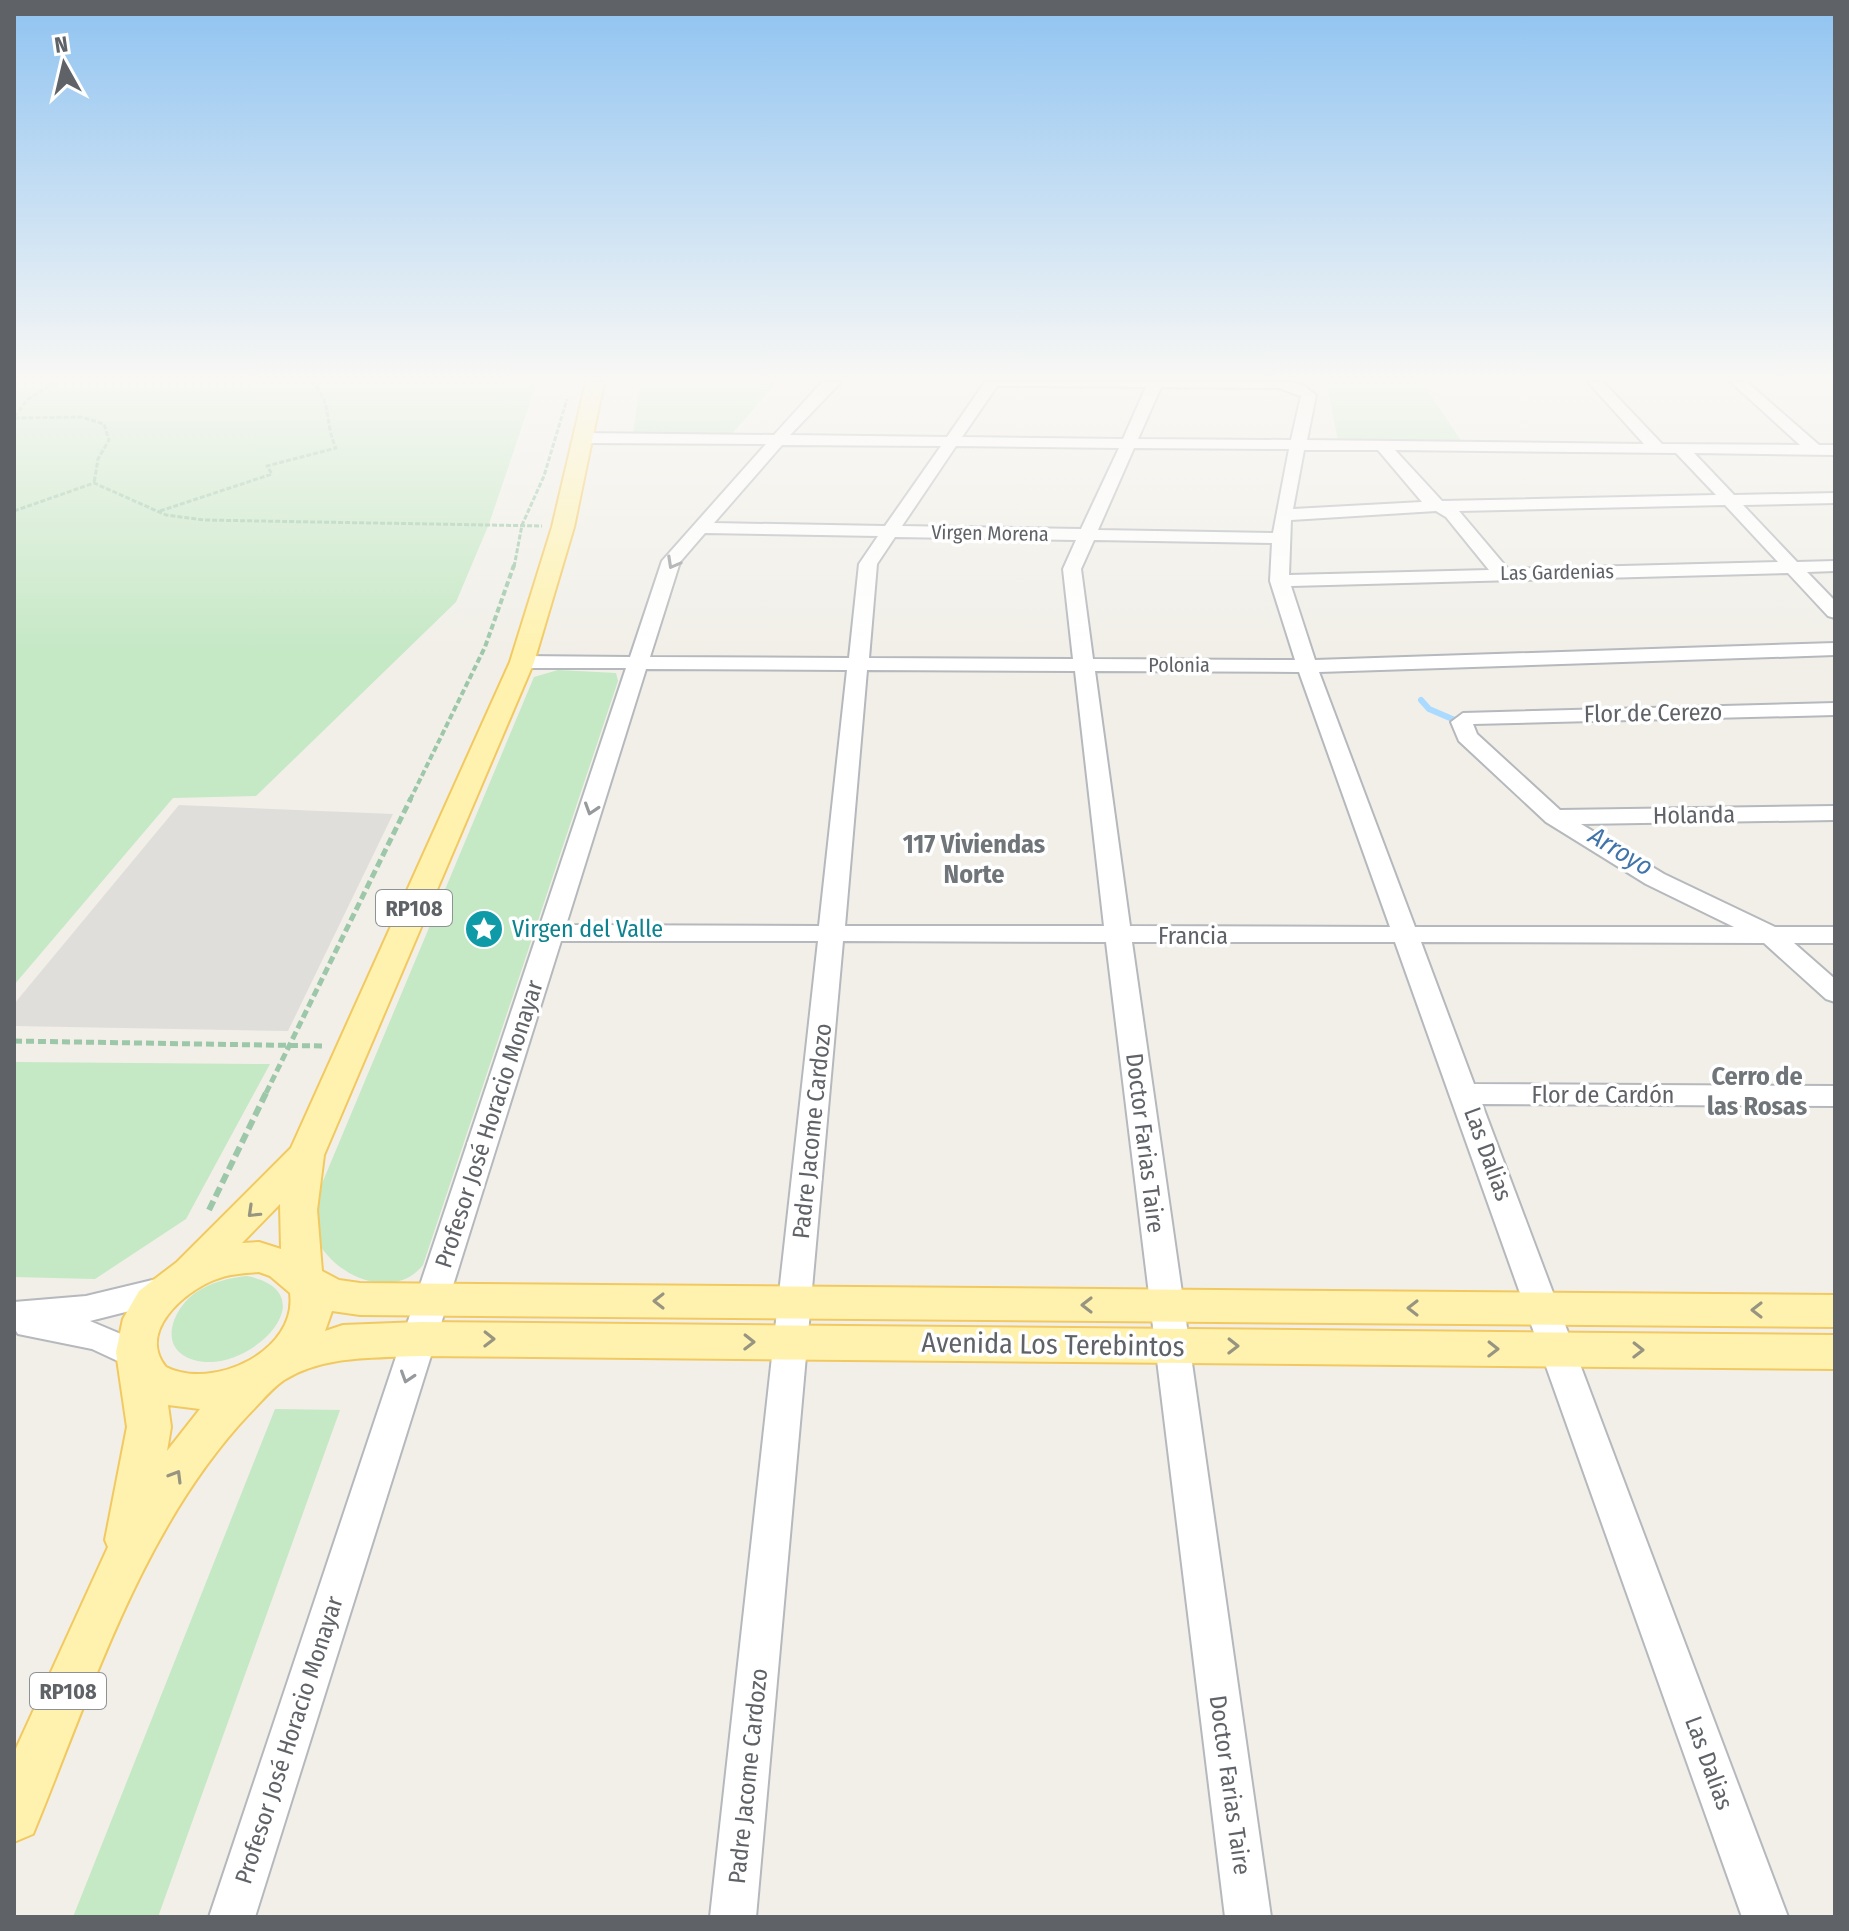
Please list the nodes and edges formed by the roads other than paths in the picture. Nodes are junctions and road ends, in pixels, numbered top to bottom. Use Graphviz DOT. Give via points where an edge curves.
graph roads {
  1 [pos="575,472"];
  2 [pos="750,472"];
  3 [pos="931,472"];
  4 [pos="1115,472"];
  5 [pos="1293,472"];
  6 [pos="1405,472"];
  7 [pos="1703,472"];
  8 [pos="1835,498"];
  9 [pos="1728,499"];
  10 [pos="1440,506"];
  11 [pos="1285,515"];
  12 [pos="700,528"];
  13 [pos="890,531"];
  14 [pos="1088,535"];
  15 [pos="1280,538"];
  16 [pos="1790,566"];
  17 [pos="1835,566"];
  18 [pos="1502,574"];
  19 [pos="1279,581"];
  20 [pos="1835,612"];
  21 [pos="1835,649"];
  22 [pos="522,662"];
  23 [pos="638,662"];
  24 [pos="858,663"];
  25 [pos="1084,665"];
  26 [pos="1309,666"];
  27 [pos="1835,709"];
  28 [pos="1835,813"];
  29 [pos="1554,817"];
  30 [pos="551,933"];
  31 [pos="831,934"];
  32 [pos="1769,934"];
  33 [pos="1119,935"];
  34 [pos="1835,935"];
  35 [pos="1408,936"];
  36 [pos="1835,993"];
  37 [pos="1466,1094"];
  38 [pos="1835,1096"];
  39 [pos="306,1155"];
  40 [pos="305,1278"];
  41 [pos="171,1286"];
  42 [pos="432,1300"];
  43 [pos="1165,1306"];
  44 [pos="1545,1309"];
  45 [pos="1835,1311"];
  46 [pos="14,1315"];
  47 [pos="794,1322"];
  48 [pos="14,1323"];
  49 [pos="420,1339"];
  50 [pos="1172,1346"];
  51 [pos="1560,1350"];
  52 [pos="1835,1352"];
  53 [pos="138,1362"];
  54 [pos="268,1369"];
  55 [pos="122,1567"];
  56 [pos="14,1815"];
  57 [pos="232,1917"];
  58 [pos="733,1917"];
  59 [pos="1248,1917"];
  60 [pos="1765,1917"];
  1 -- 22 [label="main road, RP108"];
  2 -- 12 [label="street, Profesor José Horacio Monayar"];
  3 -- 13 [label="street, Padre Jacome Cardozo"];
  4 -- 14 [label="street, Doctor Farias Taire"];
  5 -- 11 [label="street, Las Dalias"];
  6 -- 10 [label="street"];
  7 -- 9 [label="street"];
  8 -- 9 [label="street"];
  9 -- 10 [label="street"];
  9 -- 16 [label="street"];
  10 -- 11 [label="street"];
  10 -- 18 [label="street" via="1452,513"];
  11 -- 15 [label="street, Las Dalias"];
  12 -- 13 [label="street, Virgen Morena"];
  12 -- 23 [label="street, Profesor José Horacio Monayar, one-way" via="671,561"];
  13 -- 14 [label="street, Virgen Morena"];
  13 -- 24 [label="street, Padre Jacome Cardozo" via="868,564"];
  14 -- 15 [label="street, Virgen Morena"];
  14 -- 25 [label="street, Doctor Farias Taire" via="1072,569"];
  15 -- 19 [label="street, Las Dalias"];
  16 -- 17 [label="street, Las Gardenias"];
  16 -- 18 [label="street, Las Gardenias"];
  16 -- 20 [label="street"];
  18 -- 19 [label="street, Las Gardenias"];
  19 -- 26 [label="street, Las Dalias"];
  21 -- 26 [label="street, Polonia"];
  22 -- 23 [label="street, Polonia"];
  22 -- 39 [label="main road, RP108"];
  23 -- 24 [label="street, Polonia"];
  23 -- 30 [label="street, Profesor José Horacio Monayar, one-way"];
  24 -- 25 [label="street, Polonia"];
  24 -- 31 [label="street, Padre Jacome Cardozo"];
  25 -- 26 [label="street, Polonia"];
  25 -- 33 [label="street, Doctor Farias Taire"];
  26 -- 35 [label="street, Las Dalias"];
  27 -- 29 [label="street, Flor de Cerezo" via="1470,717 1462,722 1467,736"];
  28 -- 29 [label="street, Holanda"];
  29 -- 32 [label="street" via="1655,879"];
  30 -- 31 [label="street, Francia"];
  30 -- 42 [label="street, Profesor José Horacio Monayar"];
  31 -- 33 [label="street, Francia"];
  31 -- 47 [label="street, Padre Jacome Cardozo"];
  32 -- 34 [label="street, Francia"];
  32 -- 35 [label="street, Francia"];
  32 -- 36 [label="street"];
  33 -- 35 [label="street, Francia"];
  33 -- 43 [label="street, Doctor Farias Taire"];
  35 -- 37 [label="street, Las Dalias"];
  37 -- 38 [label="street, Flor de Cardón"];
  37 -- 44 [label="street, Las Dalias"];
  39 -- 40 [label="main road, RP108" via="298,1210"];
  39 -- 41 [label="main road, RP108, one-way" via="219,1245"];
  40 -- 41 [label="main road, RP108" via="283,1262 259,1257 203,1267"];
  40 -- 42 [label="main road, Avenida Los Terebintos" via="332,1295"];
  40 -- 54 [label="main road, RP108" via="314,1302 309,1324 296,1345"];
  41 -- 46 [label="street" via="86,1309"];
  41 -- 53 [label="main road, RP108" via="140,1322"];
  47 -- 42 [label="main road, Avenida Los Terebintos, one-way"];
  42 -- 49 [label="street, Profesor José Horacio Monayar"];
  44 -- 43 [label="main road, Avenida Los Terebintos, one-way"];
  43 -- 47 [label="main road, Avenida Los Terebintos, one-way"];
  43 -- 50 [label="street, Doctor Farias Taire"];
  45 -- 44 [label="main road, Avenida Los Terebintos, one-way"];
  44 -- 51 [label="street, Las Dalias"];
  49 -- 47 [label="main road, Avenida Los Terebintos, one-way"];
  47 -- 50 [label="main road, Avenida Los Terebintos"];
  47 -- 58 [label="street, Padre Jacome Cardozo"];
  48 -- 53 [label="street" via="114,1341"];
  49 -- 54 [label="main road, Avenida Los Terebintos" via="343,1342"];
  49 -- 57 [label="street, Profesor José Horacio Monayar, one-way"];
  50 -- 51 [label="main road, Avenida Los Terebintos, one-way"];
  50 -- 59 [label="street, Doctor Farias Taire"];
  51 -- 52 [label="main road, Avenida Los Terebintos, one-way"];
  51 -- 60 [label="street, Las Dalias"];
  53 -- 54 [label="main road, RP108" via="157,1384 193,1391 234,1386"];
  53 -- 55 [label="main road, RP108" via="149,1427"];
  55 -- 54 [label="main road, RP108, one-way" via="201,1438"];
  55 -- 56 [label="main road, RP108"];
}
